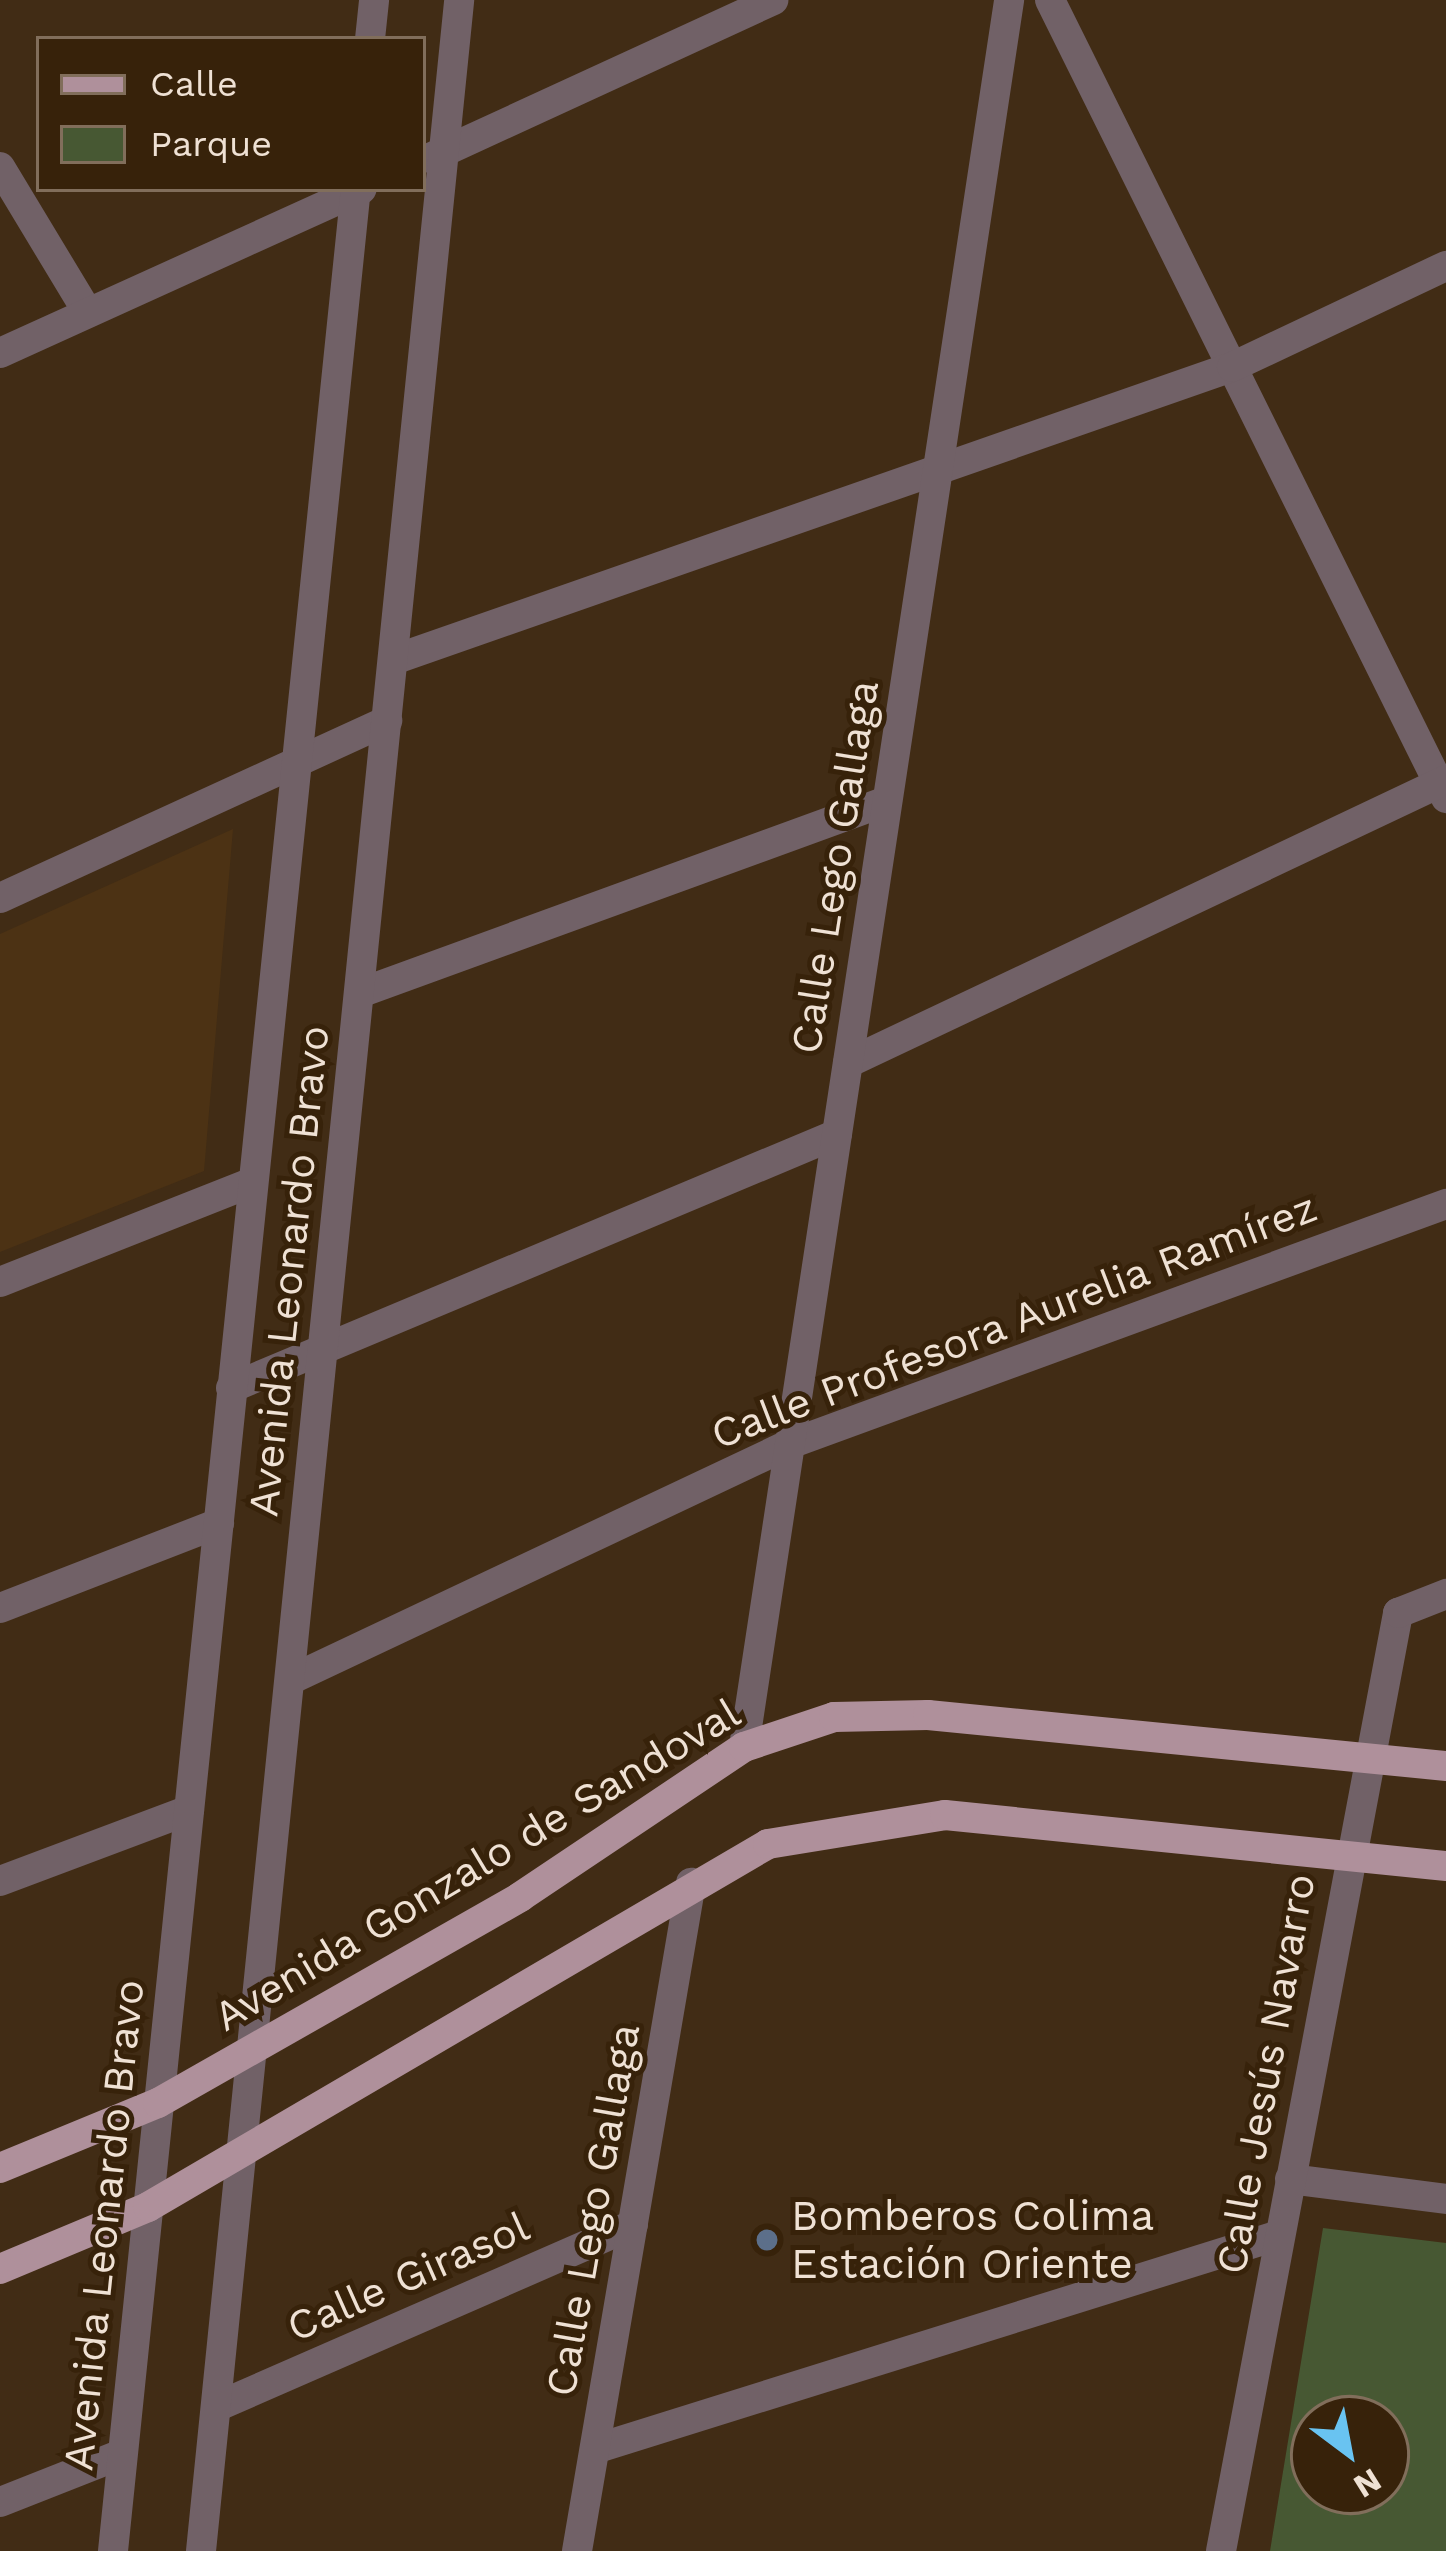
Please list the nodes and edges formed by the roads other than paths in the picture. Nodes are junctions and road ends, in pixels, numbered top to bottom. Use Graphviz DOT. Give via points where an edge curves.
graph roads {
  1 [pos="374,0"];
  2 [pos="459,0"];
  3 [pos="773,0"];
  4 [pos="1009,0"];
  5 [pos="1049,0"];
  6 [pos="370,36"];
  7 [pos="434,156"];
  8 [pos="0,167"];
  9 [pos="354,192"];
  10 [pos="358,192"];
  11 [pos="1446,266"];
  12 [pos="88,314"];
  13 [pos="0,353"];
  14 [pos="1232,368"];
  15 [pos="938,470"];
  16 [pos="393,660"];
  17 [pos="387,721"];
  18 [pos="296,763"];
  19 [pos="1444,787"];
  20 [pos="887,801"];
  21 [pos="0,898"];
  22 [pos="360,993"];
  23 [pos="848,1063"];
  24 [pos="837,1134"];
  25 [pos="253,1183"];
  26 [pos="1446,1204"];
  27 [pos="0,1282"];
  28 [pos="323,1350"];
  29 [pos="231,1388"];
  30 [pos="790,1444"];
  31 [pos="219,1523"];
  32 [pos="1446,1594"];
  33 [pos="0,1608"];
  34 [pos="290,1680"];
  35 [pos="744,1748"];
  36 [pos="1369,1759"];
  37 [pos="1446,1766"];
  38 [pos="189,1810"];
  39 [pos="1349,1856"];
  40 [pos="1446,1866"];
  41 [pos="0,1881"];
  42 [pos="691,1883"];
  43 [pos="252,2045"];
  44 [pos="158,2103"];
  45 [pos="242,2152"];
  46 [pos="0,2168"];
  47 [pos="1290,2179"];
  48 [pos="1446,2199"];
  49 [pos="148,2206"];
  50 [pos="633,2225"];
  51 [pos="1279,2235"];
  52 [pos="0,2269"];
  53 [pos="216,2407"];
  54 [pos="595,2449"];
  55 [pos="122,2455"];
  56 [pos="0,2502"];
  57 [pos="1219,2550"];
  58 [pos="112,2551"];
  59 [pos="201,2551"];
  60 [pos="577,2551"];
  1 -- 6 [label="street"];
  2 -- 7 [label="street, Avenida Leonardo Bravo"];
  3 -- 7 [label="street"];
  4 -- 15 [label="street, Calle Lego Gallaga"];
  5 -- 14 [label="street"];
  7 -- 16 [label="street, Avenida Leonardo Bravo"];
  8 -- 12 [label="street"];
  9 -- 12 [label="street"];
  10 -- 18 [label="street, Avenida Leonardo Bravo"];
  11 -- 14 [label="street"];
  12 -- 13 [label="street"];
  14 -- 15 [label="street"];
  14 -- 19 [label="street"];
  15 -- 16 [label="street"];
  15 -- 20 [label="street, Calle Lego Gallaga"];
  16 -- 17 [label="street, Avenida Leonardo Bravo"];
  17 -- 18 [label="street"];
  17 -- 22 [label="street, Avenida Leonardo Bravo"];
  18 -- 21 [label="street"];
  18 -- 25 [label="street, Avenida Leonardo Bravo"];
  19 -- 23 [label="street"];
  20 -- 22 [label="street"];
  20 -- 23 [label="street, Calle Lego Gallaga"];
  22 -- 28 [label="street, Avenida Leonardo Bravo"];
  23 -- 24 [label="street, Calle Lego Gallaga"];
  24 -- 28 [label="street"];
  24 -- 30 [label="street, Calle Lego Gallaga"];
  25 -- 27 [label="street"];
  25 -- 29 [label="street, Avenida Leonardo Bravo"];
  26 -- 30 [label="street, Calle Profesora Aurelia Ramírez"];
  28 -- 29 [label="street"];
  28 -- 34 [label="street, Avenida Leonardo Bravo"];
  29 -- 31 [label="street, Avenida Leonardo Bravo"];
  30 -- 34 [label="street, Calle Profesora Aurelia Ramírez"];
  30 -- 35 [label="street, Calle Lego Gallaga"];
  31 -- 33 [label="street"];
  31 -- 38 [label="street, Avenida Leonardo Bravo"];
  32 -- 36 [label="street, Calle Jesús Navarro" via="1398,1613"];
  34 -- 43 [label="street, Avenida Leonardo Bravo"];
  35 -- 36 [label="main road, Avenida Gonzalo de Sandoval" via="834,1717 928,1715"];
  35 -- 43 [label="main road, Avenida Gonzalo de Sandoval" via="520,1897"];
  36 -- 37 [label="main road, Avenida Gonzalo de Sandoval"];
  36 -- 39 [label="street, Calle Jesús Navarro"];
  38 -- 41 [label="street"];
  38 -- 44 [label="street, Avenida Leonardo Bravo"];
  39 -- 40 [label="main road"];
  39 -- 42 [label="main road" via="945,1815 768,1844"];
  39 -- 47 [label="street, Calle Jesús Navarro"];
  42 -- 45 [label="main road"];
  42 -- 50 [label="street, Calle Lego Gallaga"];
  43 -- 44 [label="main road, Avenida Gonzalo de Sandoval"];
  43 -- 45 [label="street, Avenida Leonardo Bravo"];
  44 -- 46 [label="main road, Avenida Gonzalo de Sandoval"];
  44 -- 49 [label="street, Avenida Leonardo Bravo"];
  45 -- 49 [label="main road"];
  45 -- 53 [label="street, Avenida Leonardo Bravo"];
  47 -- 48 [label="street"];
  47 -- 51 [label="street, Calle Jesús Navarro"];
  49 -- 52 [label="main road"];
  49 -- 55 [label="street, Avenida Leonardo Bravo"];
  50 -- 53 [label="street, Calle Girasol"];
  50 -- 54 [label="street, Calle Lego Gallaga"];
  51 -- 54 [label="street"];
  51 -- 57 [label="street, Calle Jesús Navarro"];
  53 -- 59 [label="street, Avenida Leonardo Bravo"];
  54 -- 60 [label="street, Calle Lego Gallaga"];
  55 -- 56 [label="street"];
  55 -- 58 [label="street, Avenida Leonardo Bravo"];
}
